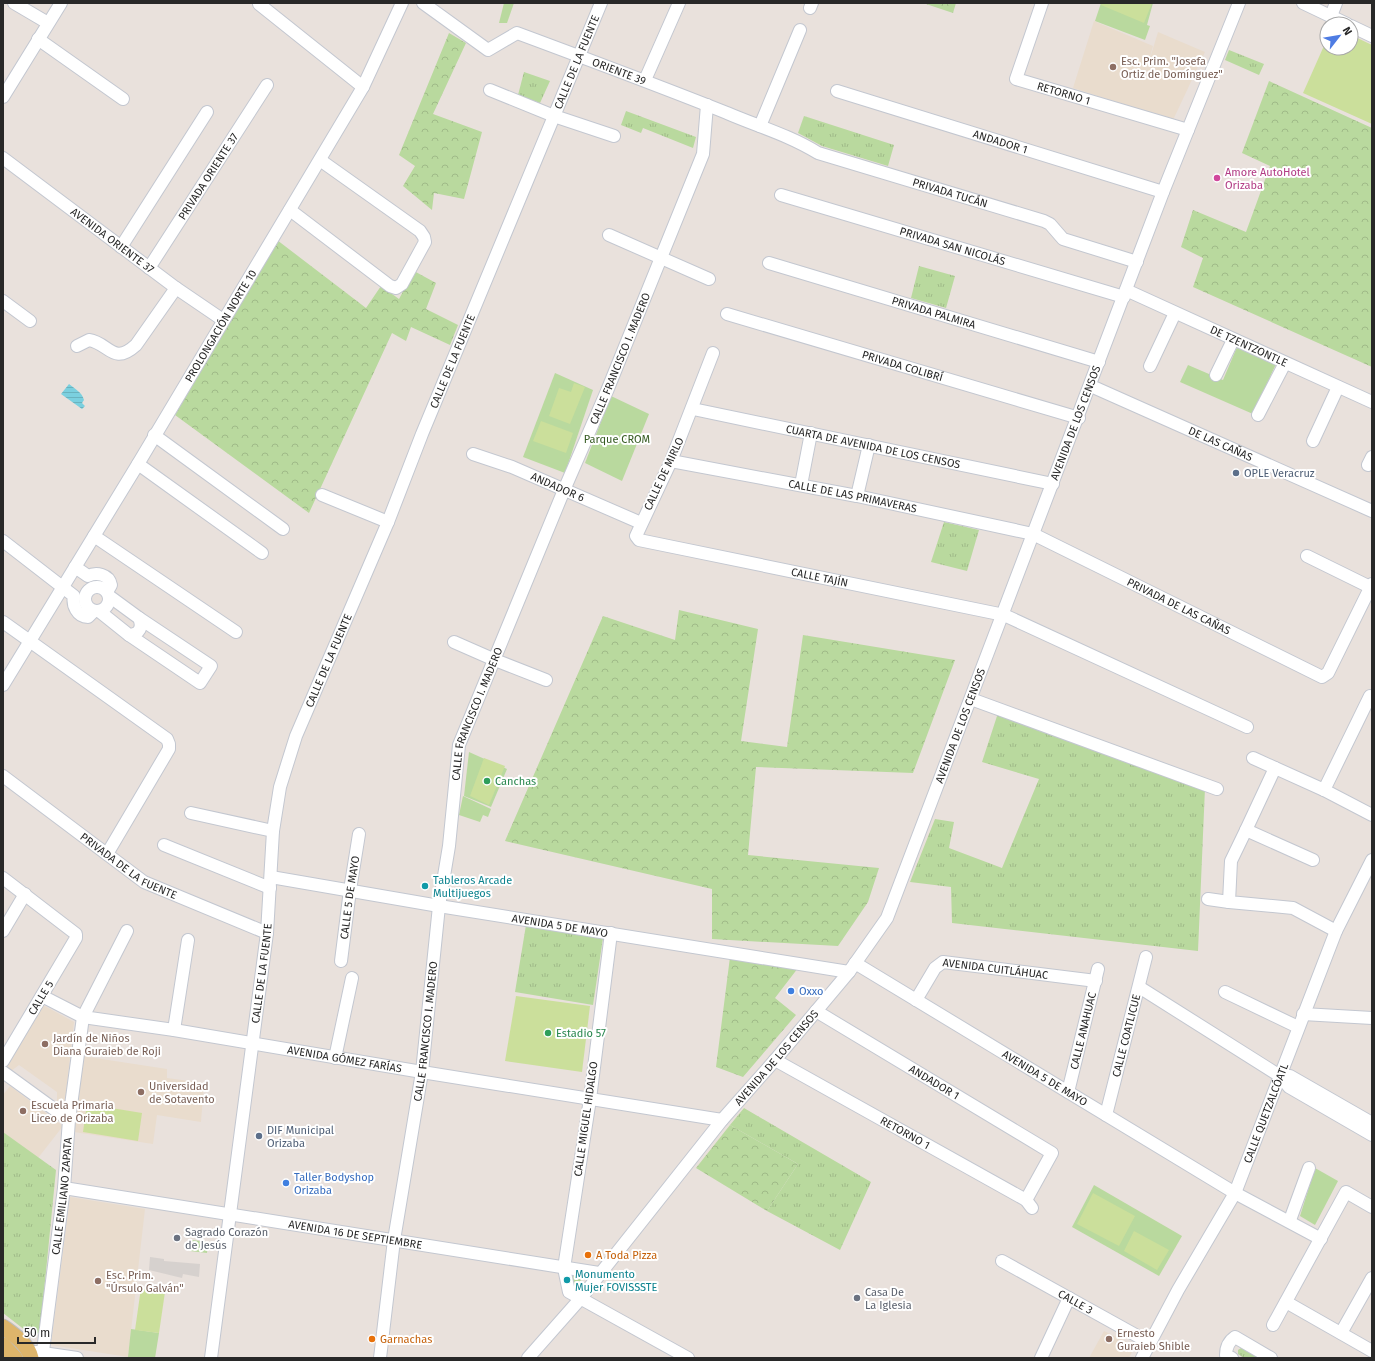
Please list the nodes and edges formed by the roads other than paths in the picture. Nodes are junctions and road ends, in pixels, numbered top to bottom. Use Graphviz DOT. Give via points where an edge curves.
graph roads {
  1 [pos="14,3"];
  2 [pos="60,3"];
  3 [pos="402,3"];
  4 [pos="423,3"];
  5 [pos="602,3"];
  6 [pos="679,3"];
  7 [pos="1042,3"];
  8 [pos="1238,3"];
  9 [pos="1303,3"];
  10 [pos="1336,3"];
  11 [pos="259,4"];
  12 [pos="1331,16"];
  13 [pos="48,23"];
  14 [pos="800,30"];
  15 [pos="1359,30"];
  16 [pos="1372,36"];
  17 [pos="38,39"];
  18 [pos="578,56"];
  19 [pos="645,80"];
  20 [pos="267,85"];
  21 [pos="363,87"];
  22 [pos="490,90"];
  23 [pos="837,91"];
  24 [pos="3,97"];
  25 [pos="123,99"];
  26 [pos="707,105"];
  27 [pos="207,112"];
  28 [pos="554,116"];
  29 [pos="760,126"];
  30 [pos="1188,130"];
  31 [pos="614,136"];
  32 [pos="3,158"];
  33 [pos="320,160"];
  34 [pos="1163,192"];
  35 [pos="781,194"];
  36 [pos="290,210"];
  37 [pos="609,235"];
  38 [pos="121,247"];
  39 [pos="660,258"];
  40 [pos="1137,262"];
  41 [pos="769,263"];
  42 [pos="149,268"];
  43 [pos="709,279"];
  44 [pos="176,288"];
  45 [pos="1125,294"];
  46 [pos="3,301"];
  47 [pos="1175,312"];
  48 [pos="727,314"];
  49 [pos="223,320"];
  50 [pos="30,321"];
  51 [pos="1233,340"];
  52 [pos="77,346"];
  53 [pos="713,353"];
  54 [pos="1099,362"];
  55 [pos="1285,363"];
  56 [pos="1150,366"];
  57 [pos="1216,375"];
  58 [pos="1091,386"];
  59 [pos="1338,387"];
  60 [pos="1372,402"];
  61 [pos="693,409"];
  62 [pos="1258,416"];
  63 [pos="1079,418"];
  64 [pos="811,433"];
  65 [pos="154,435"];
  66 [pos="1313,441"];
  67 [pos="869,445"];
  68 [pos="473,454"];
  69 [pos="671,461"];
  70 [pos="138,464"];
  71 [pos="1053,484"];
  72 [pos="801,485"];
  73 [pos="564,490"];
  74 [pos="322,494"];
  75 [pos="857,496"];
  76 [pos="1372,511"];
  77 [pos="388,522"];
  78 [pos="641,523"];
  79 [pos="283,529"];
  80 [pos="1033,534"];
  81 [pos="94,536"];
  82 [pos="637,539"];
  83 [pos="3,541"];
  84 [pos="262,553"];
  85 [pos="1307,556"];
  86 [pos="75,567"];
  87 [pos="1372,586"];
  88 [pos="63,587"];
  89 [pos="108,594"];
  90 [pos="96,611"];
  91 [pos="1004,615"];
  92 [pos="139,618"];
  93 [pos="3,622"];
  94 [pos="236,632"];
  95 [pos="129,635"];
  96 [pos="29,642"];
  97 [pos="454,642"];
  98 [pos="495,660"];
  99 [pos="546,680"];
  100 [pos="3,685"];
  101 [pos="1370,696"];
  102 [pos="971,699"];
  103 [pos="1247,727"];
  104 [pos="1253,758"];
  105 [pos="1275,768"];
  106 [pos="3,776"];
  107 [pos="1217,789"];
  108 [pos="1324,790"];
  109 [pos="191,813"];
  110 [pos="1372,814"];
  111 [pos="1246,830"];
  112 [pos="273,831"];
  113 [pos="359,834"];
  114 [pos="164,845"];
  115 [pos="107,854"];
  116 [pos="1313,860"];
  117 [pos="1372,860"];
  118 [pos="3,878"];
  119 [pos="271,882"];
  120 [pos="350,890"];
  121 [pos="25,894"];
  122 [pos="1208,899"];
  123 [pos="1229,902"];
  124 [pos="439,906"];
  125 [pos="3,931"];
  126 [pos="127,931"];
  127 [pos="1336,931"];
  128 [pos="267,933"];
  129 [pos="611,933"];
  130 [pos="188,940"];
  131 [pos="1146,957"];
  132 [pos="341,961"];
  133 [pos="852,968"];
  134 [pos="1097,975"];
  135 [pos="352,978"];
  136 [pos="1139,987"];
  137 [pos="1225,992"];
  138 [pos="42,996"];
  139 [pos="916,1000"];
  140 [pos="816,1011"];
  141 [pos="1303,1014"];
  142 [pos="83,1018"];
  143 [pos="1372,1018"];
  144 [pos="1298,1027"];
  145 [pos="174,1030"];
  146 [pos="253,1043"];
  147 [pos="335,1058"];
  148 [pos="776,1060"];
  149 [pos="3,1061"];
  150 [pos="3,1072"];
  151 [pos="422,1072"];
  152 [pos="1280,1076"];
  153 [pos="1068,1092"];
  154 [pos="590,1098"];
  155 [pos="1106,1115"];
  156 [pos="69,1120"];
  157 [pos="722,1120"];
  158 [pos="1372,1123"];
  159 [pos="1372,1135"];
  160 [pos="1309,1168"];
  161 [pos="64,1188"];
  162 [pos="1235,1192"];
  163 [pos="1029,1204"];
  164 [pos="1372,1207"];
  165 [pos="228,1215"];
  166 [pos="1290,1220"];
  167 [pos="1321,1239"];
  168 [pos="394,1240"];
  169 [pos="1002,1261"];
  170 [pos="564,1268"];
  171 [pos="599,1273"];
  172 [pos="1372,1278"];
  173 [pos="581,1298"];
  174 [pos="1069,1298"];
  175 [pos="1286,1302"];
  176 [pos="1272,1325"];
  177 [pos="3,1326"];
  178 [pos="1341,1333"];
  179 [pos="1150,1343"];
  180 [pos="3,1345"];
  181 [pos="1372,1350"];
  182 [pos="35,1354"];
  183 [pos="15,1357"];
  184 [pos="77,1358"];
  185 [pos="211,1358"];
  186 [pos="380,1358"];
  187 [pos="528,1358"];
  188 [pos="688,1358"];
  189 [pos="1041,1358"];
  190 [pos="1142,1358"];
  191 [pos="1232,1358"];
  192 [pos="1271,1358"];
  1 -- 13 [label="street"];
  2 -- 13 [label="street"];
  3 -- 21 [label="street, PROLONGACIÓN NORTE 10"];
  4 -- 18 [label="street, ORIENTE 39" via="488,50 517,33"];
  5 -- 18 [label="street, CALLE DE LA FUENTE"];
  6 -- 19 [label="street"];
  7 -- 30 [label="street, RETORNO 1" via="1016,79"];
  8 -- 30 [label="street, AVENIDA DE LOS CENSOS"];
  9 -- 12 [label="street"];
  10 -- 12 [label="street"];
  11 -- 21 [label="street"];
  13 -- 17 [label="street"];
  14 -- 29 [label="street"];
  15 -- 16 [label="street"];
  17 -- 24 [label="street"];
  17 -- 25 [label="street"];
  18 -- 19 [label="street, ORIENTE 39"];
  18 -- 28 [label="street, CALLE DE LA FUENTE"];
  19 -- 26 [label="street, ORIENTE 39"];
  20 -- 42 [label="street, PRIVADA ORIENTE 37"];
  21 -- 33 [label="street, PROLONGACIÓN NORTE 10"];
  22 -- 28 [label="street"];
  23 -- 34 [label="street, ANDADOR 1"];
  26 -- 29 [label="street, ORIENTE 39"];
  26 -- 39 [label="street, CALLE FRANCISCO I. MADERO" via="703,154"];
  27 -- 38 [label="street"];
  28 -- 31 [label="street"];
  28 -- 77 [label="street, CALLE DE LA FUENTE"];
  29 -- 40 [label="street, PRIVADA TUCÁN" via="797,140 818,153 1044,221 1063,239"];
  30 -- 34 [label="street, AVENIDA DE LOS CENSOS"];
  32 -- 38 [label="street, AVENIDA ORIENTE 37"];
  33 -- 36 [label="street, PROLONGACIÓN NORTE 10"];
  33 -- 36 [label="street" via="420,231 424,237 425,242 402,284 396,288 390,286"];
  34 -- 40 [label="street, AVENIDA DE LOS CENSOS"];
  35 -- 45 [label="street, PRIVADA SAN NICOLÁS"];
  36 -- 49 [label="street, PROLONGACIÓN NORTE 10"];
  37 -- 39 [label="street"];
  38 -- 42 [label="street, AVENIDA ORIENTE 37"];
  39 -- 43 [label="street"];
  39 -- 73 [label="street, CALLE FRANCISCO I. MADERO" via="607,392"];
  40 -- 45 [label="street, AVENIDA DE LOS CENSOS"];
  41 -- 54 [label="street, PRIVADA PALMIRA"];
  42 -- 44 [label="street, AVENIDA ORIENTE 37"];
  44 -- 49 [label="street, AVENIDA ORIENTE 37"];
  44 -- 52 [label="street" via="136,345 129,351 122,354 110,352 89,340"];
  45 -- 47 [label="street, DE TZENTZONTLE"];
  45 -- 54 [label="street, AVENIDA DE LOS CENSOS"];
  46 -- 50 [label="street"];
  47 -- 51 [label="street, DE TZENTZONTLE"];
  47 -- 56 [label="street"];
  48 -- 63 [label="street, PRIVADA COLIBRÍ"];
  49 -- 65 [label="street, PROLONGACIÓN NORTE 10"];
  51 -- 55 [label="street, DE TZENTZONTLE"];
  51 -- 57 [label="street"];
  53 -- 61 [label="street, CALLE DE MIRLO"];
  54 -- 58 [label="street, AVENIDA DE LOS CENSOS"];
  55 -- 59 [label="street, DE TZENTZONTLE"];
  55 -- 62 [label="street"];
  58 -- 63 [label="street, AVENIDA DE LOS CENSOS"];
  58 -- 76 [label="street, DE LAS CAÑAS"];
  59 -- 60 [label="street, DE TZENTZONTLE"];
  59 -- 66 [label="street"];
  61 -- 64 [label="street, CUARTA DE AVENIDA DE LOS CENSOS"];
  61 -- 69 [label="street, CALLE DE MIRLO"];
  63 -- 71 [label="street, AVENIDA DE LOS CENSOS"];
  64 -- 67 [label="street, CUARTA DE AVENIDA DE LOS CENSOS"];
  64 -- 72 [label="street"];
  65 -- 70 [label="street, PROLONGACIÓN NORTE 10"];
  65 -- 79 [label="street"];
  67 -- 71 [label="street, CUARTA DE AVENIDA DE LOS CENSOS"];
  67 -- 75 [label="street"];
  68 -- 73 [label="street, ANDADOR 6" via="512,467"];
  69 -- 72 [label="street, CALLE DE LAS PRIMAVERAS"];
  69 -- 78 [label="street, CALLE DE MIRLO"];
  70 -- 81 [label="street, PROLONGACIÓN NORTE 10"];
  70 -- 84 [label="street"];
  71 -- 80 [label="street, AVENIDA DE LOS CENSOS"];
  72 -- 75 [label="street, CALLE DE LAS PRIMAVERAS"];
  73 -- 78 [label="street, ANDADOR 6"];
  73 -- 98 [label="street, CALLE FRANCISCO I. MADERO"];
  74 -- 77 [label="street"];
  75 -- 80 [label="street, CALLE DE LAS PRIMAVERAS"];
  77 -- 112 [label="street, CALLE DE LA FUENTE" via="296,736 280,787"];
  78 -- 82 [label="street, CALLE DE MIRLO"];
  80 -- 87 [label="street, PRIVADA DE LAS CAÑAS" via="1322,677 1328,673"];
  80 -- 91 [label="street, AVENIDA DE LOS CENSOS"];
  81 -- 86 [label="street, PROLONGACIÓN NORTE 10"];
  81 -- 94 [label="street"];
  82 -- 91 [label="street, CALLE TAJÍN"];
  83 -- 88 [label="street"];
  85 -- 87 [label="street"];
  86 -- 88 [label="street, PROLONGACIÓN NORTE 10"];
  86 -- 89 [label="street" via="88,576 98,574 108,579 111,585"];
  88 -- 90 [label="street" via="74,596 74,607 81,616 88,617"];
  88 -- 96 [label="street, PROLONGACIÓN NORTE 10"];
  89 -- 90 [label="street" via="108,605"];
  89 -- 90 [label="street" via="96,586 86,592 85,604"];
  89 -- 92 [label="street"];
  90 -- 95 [label="street"];
  91 -- 102 [label="street, AVENIDA DE LOS CENSOS"];
  91 -- 103 [label="street, CALLE TAJÍN"];
  92 -- 95 [label="street" via="142,624 140,630"];
  92 -- 95 [label="street" via="211,666 200,683"];
  93 -- 96 [label="street"];
  96 -- 100 [label="street, PROLONGACIÓN NORTE 10"];
  96 -- 115 [label="street" via="167,739 169,744 169,749"];
  97 -- 98 [label="street"];
  98 -- 99 [label="street"];
  98 -- 124 [label="street, CALLE FRANCISCO I. MADERO" via="459,745 449,846"];
  101 -- 108 [label="street"];
  102 -- 107 [label="street"];
  102 -- 133 [label="street, AVENIDA DE LOS CENSOS" via="887,918"];
  104 -- 105 [label="street"];
  105 -- 108 [label="street"];
  105 -- 111 [label="street"];
  106 -- 115 [label="street, PRIVADA DE LA FUENTE"];
  108 -- 110 [label="street"];
  109 -- 112 [label="street"];
  111 -- 116 [label="street"];
  111 -- 123 [label="street" via="1231,861"];
  112 -- 119 [label="street, CALLE DE LA FUENTE"];
  113 -- 120 [label="street, CALLE 5 DE MAYO"];
  114 -- 119 [label="street, AVENIDA 5 DE MAYO"];
  115 -- 128 [label="street, PRIVADA DE LA FUENTE" via="144,882"];
  117 -- 127 [label="street, CALLE QUETZALCÓATL"];
  118 -- 121 [label="street"];
  119 -- 120 [label="street, AVENIDA 5 DE MAYO"];
  119 -- 128 [label="street, CALLE DE LA FUENTE"];
  120 -- 124 [label="street, AVENIDA 5 DE MAYO"];
  120 -- 132 [label="street, CALLE 5 DE MAYO"];
  121 -- 125 [label="street"];
  121 -- 138 [label="street, CALLE 5" via="76,934"];
  122 -- 123 [label="street"];
  123 -- 127 [label="street" via="1293,908"];
  124 -- 129 [label="street, AVENIDA 5 DE MAYO"];
  124 -- 151 [label="street, CALLE FRANCISCO I. MADERO"];
  126 -- 142 [label="street, CALLE EMILIANO ZAPATA"];
  127 -- 141 [label="street, CALLE QUETZALCÓATL"];
  128 -- 146 [label="street, CALLE DE LA FUENTE"];
  129 -- 133 [label="street, AVENIDA 5 DE MAYO"];
  129 -- 154 [label="street, CALLE MIGUEL HIDALGO"];
  130 -- 145 [label="street"];
  131 -- 136 [label="street, CALLE COATLICUE"];
  133 -- 139 [label="street, AVENIDA 5 DE MAYO"];
  133 -- 140 [label="street, AVENIDA DE LOS CENSOS"];
  134 -- 139 [label="street, AVENIDA CUITLÁHUAC" via="943,962 935,968"];
  134 -- 153 [label="street, CALLE ANAHUAC"];
  135 -- 147 [label="street"];
  136 -- 152 [label="street"];
  136 -- 155 [label="street, CALLE COATLICUE"];
  137 -- 144 [label="street"];
  138 -- 142 [label="street, AVENIDA GÓMEZ FARÍAS"];
  138 -- 149 [label="street, CALLE 5"];
  139 -- 153 [label="street, AVENIDA 5 DE MAYO"];
  140 -- 148 [label="street, AVENIDA DE LOS CENSOS"];
  140 -- 163 [label="street, ANDADOR 1" via="1052,1153"];
  141 -- 143 [label="street"];
  141 -- 144 [label="street, CALLE QUETZALCÓATL"];
  142 -- 145 [label="street, AVENIDA GÓMEZ FARÍAS"];
  142 -- 156 [label="street, CALLE EMILIANO ZAPATA"];
  144 -- 152 [label="street, CALLE QUETZALCÓATL"];
  145 -- 146 [label="street, AVENIDA GÓMEZ FARÍAS"];
  146 -- 147 [label="street, AVENIDA GÓMEZ FARÍAS"];
  146 -- 165 [label="street, CALLE DE LA FUENTE"];
  147 -- 151 [label="street, AVENIDA GÓMEZ FARÍAS"];
  148 -- 157 [label="street, AVENIDA DE LOS CENSOS"];
  148 -- 163 [label="street, RETORNO 1"];
  150 -- 156 [label="street"];
  151 -- 154 [label="street, AVENIDA GÓMEZ FARÍAS"];
  151 -- 168 [label="street, CALLE FRANCISCO I. MADERO"];
  152 -- 158 [label="street" via="1290,1076"];
  152 -- 159 [label="street" via="1288,1086"];
  152 -- 162 [label="street, CALLE QUETZALCÓATL"];
  153 -- 155 [label="street, AVENIDA 5 DE MAYO"];
  154 -- 157 [label="street, AVENIDA GÓMEZ FARÍAS"];
  154 -- 170 [label="street, CALLE MIGUEL HIDALGO"];
  155 -- 162 [label="street, AVENIDA 5 DE MAYO"];
  156 -- 161 [label="street, CALLE EMILIANO ZAPATA"];
  157 -- 171 [label="street, AVENIDA DE LOS CENSOS"];
  160 -- 166 [label="street"];
  161 -- 165 [label="street, AVENIDA 16 DE SEPTIEMBRE"];
  161 -- 182 [label="street, CALLE EMILIANO ZAPATA"];
  162 -- 166 [label="street"];
  162 -- 179 [label="street, CALLE QUETZALCÓATL"];
  164 -- 167 [label="street" via="1346,1192"];
  165 -- 168 [label="street, AVENIDA 16 DE SEPTIEMBRE"];
  165 -- 185 [label="street, CALLE DE LA FUENTE"];
  166 -- 167 [label="street"];
  167 -- 175 [label="street"];
  168 -- 170 [label="street, AVENIDA 16 DE SEPTIEMBRE"];
  168 -- 186 [label="street, CALLE FRANCISCO I. MADERO"];
  169 -- 174 [label="street, CALLE 3"];
  170 -- 171 [label="street, AVENIDA 16 DE SEPTIEMBRE"];
  170 -- 173 [label="street, CALLE MIGUEL HIDALGO" via="569,1292"];
  171 -- 173 [label="street, AVENIDA DE LOS CENSOS"];
  172 -- 178 [label="street"];
  173 -- 187 [label="street, AVENIDA DE LOS CENSOS"];
  173 -- 188 [label="street"];
  174 -- 179 [label="street, CALLE 3"];
  174 -- 189 [label="street"];
  175 -- 176 [label="street"];
  175 -- 178 [label="street"];
  177 -- 182 [label="main road"];
  178 -- 181 [label="street"];
  179 -- 190 [label="street, CALLE QUETZALCÓATL"];
  180 -- 183 [label="main road"];
  182 -- 183 [label="main road"];
  182 -- 184 [label="street"];
  191 -- 192 [label="street" via="1226,1355 1226,1352 1230,1341 1235,1337"];
}
